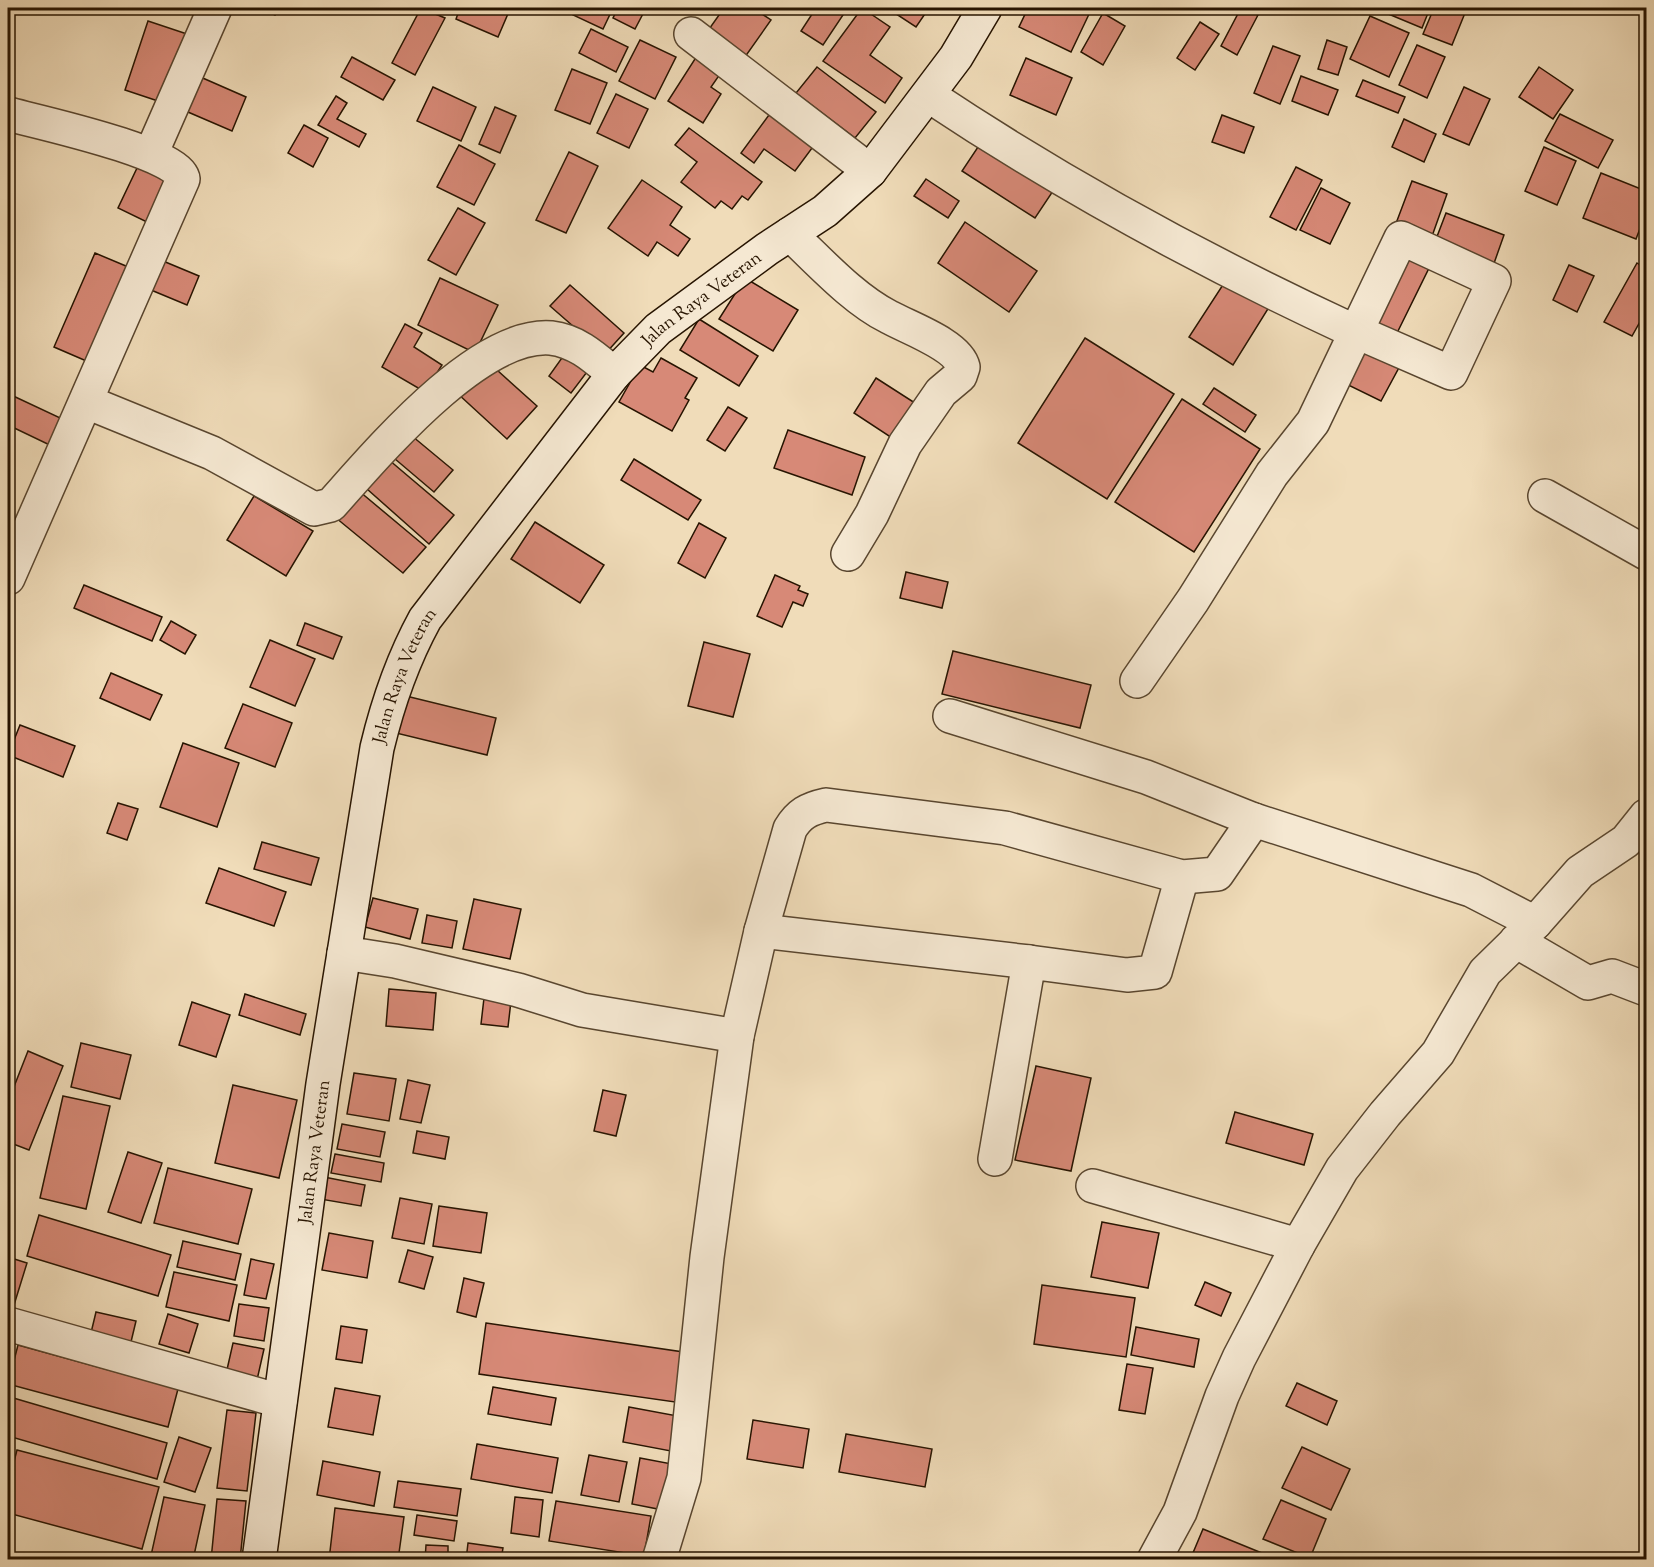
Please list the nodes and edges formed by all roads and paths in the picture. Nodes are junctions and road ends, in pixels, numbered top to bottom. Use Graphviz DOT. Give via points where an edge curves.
graph roads {
  1 [pos="215,8"];
  2 [pos="985,8"];
  3 [pos="691,34"];
  4 [pos="928,94"];
  5 [pos="8,114"];
  6 [pos="151,154"];
  7 [pos="870,171"];
  8 [pos="790,234"];
  9 [pos="614,374"];
  10 [pos="87,402"];
  11 [pos="1545,496"];
  12 [pos="1647,553"];
  13 [pos="848,554"];
  14 [pos="8,578"];
  15 [pos="1137,681"];
  16 [pos="950,716"];
  17 [pos="1647,816"];
  18 [pos="1254,820"];
  19 [pos="1182,878"];
  20 [pos="761,931"];
  21 [pos="1526,932"];
  22 [pos="344,953"];
  23 [pos="1029,962"];
  24 [pos="1647,989"];
  25 [pos="737,1036"];
  26 [pos="995,1159"];
  27 [pos="1093,1186"];
  28 [pos="1281,1240"];
  29 [pos="8,1324"];
  30 [pos="280,1401"];
  31 [pos="259,1560"];
  32 [pos="659,1560"];
  33 [pos="1155,1560"];
  1 -- 6 [label="street"];
  2 -- 4 [label="street, Jalan Raya Veteran"];
  3 -- 7 [label="street"];
  4 -- 7 [label="street, Jalan Raya Veteran"];
  4 -- 15 [label="street" via="981,130 1241,279 1358,332 1313,422 1272,474"];
  5 -- 6 [label="street"];
  6 -- 10 [label="street" via="181,171 183,179"];
  7 -- 8 [label="street, Jalan Raya Veteran" via="825,211"];
  8 -- 9 [label="street, Jalan Raya Veteran" via="658,329"];
  8 -- 13 [label="street" via="886,316 957,354 963,367 960,376 941,392 905,444"];
  9 -- 10 [label="street" via="576,344 552,338 527,339 486,358 403,424 331,505 314,509 212,453"];
  9 -- 22 [label="street, Jalan Raya Veteran" via="425,619 405,656 376,748"];
  10 -- 14 [label="street"];
  11 -- 12 [label="street"];
  16 -- 18 [label="street" via="1146,777"];
  17 -- 21 [label="street" via="1626,841 1580,872"];
  18 -- 19 [label="street" via="1217,874"];
  18 -- 21 [label="street" via="1471,890"];
  19 -- 20 [label="street" via="1005,828 826,805 797,817 790,829"];
  19 -- 23 [label="street" via="1155,972 1127,975"];
  20 -- 23 [label="street"];
  20 -- 25 [label="street"];
  21 -- 24 [label="street" via="1588,983 1612,976"];
  21 -- 28 [label="street" via="1485,972 1438,1053"];
  22 -- 25 [label="street" via="518,990 582,1010"];
  22 -- 30 [label="street, Jalan Raya Veteran"];
  23 -- 26 [label="street"];
  25 -- 32 [label="street" via="707,1257 684,1479"];
  27 -- 28 [label="street"];
  28 -- 33 [label="street" via="1180,1512"];
  29 -- 30 [label="street"];
  30 -- 31 [label="street, Jalan Raya Veteran"];
}
